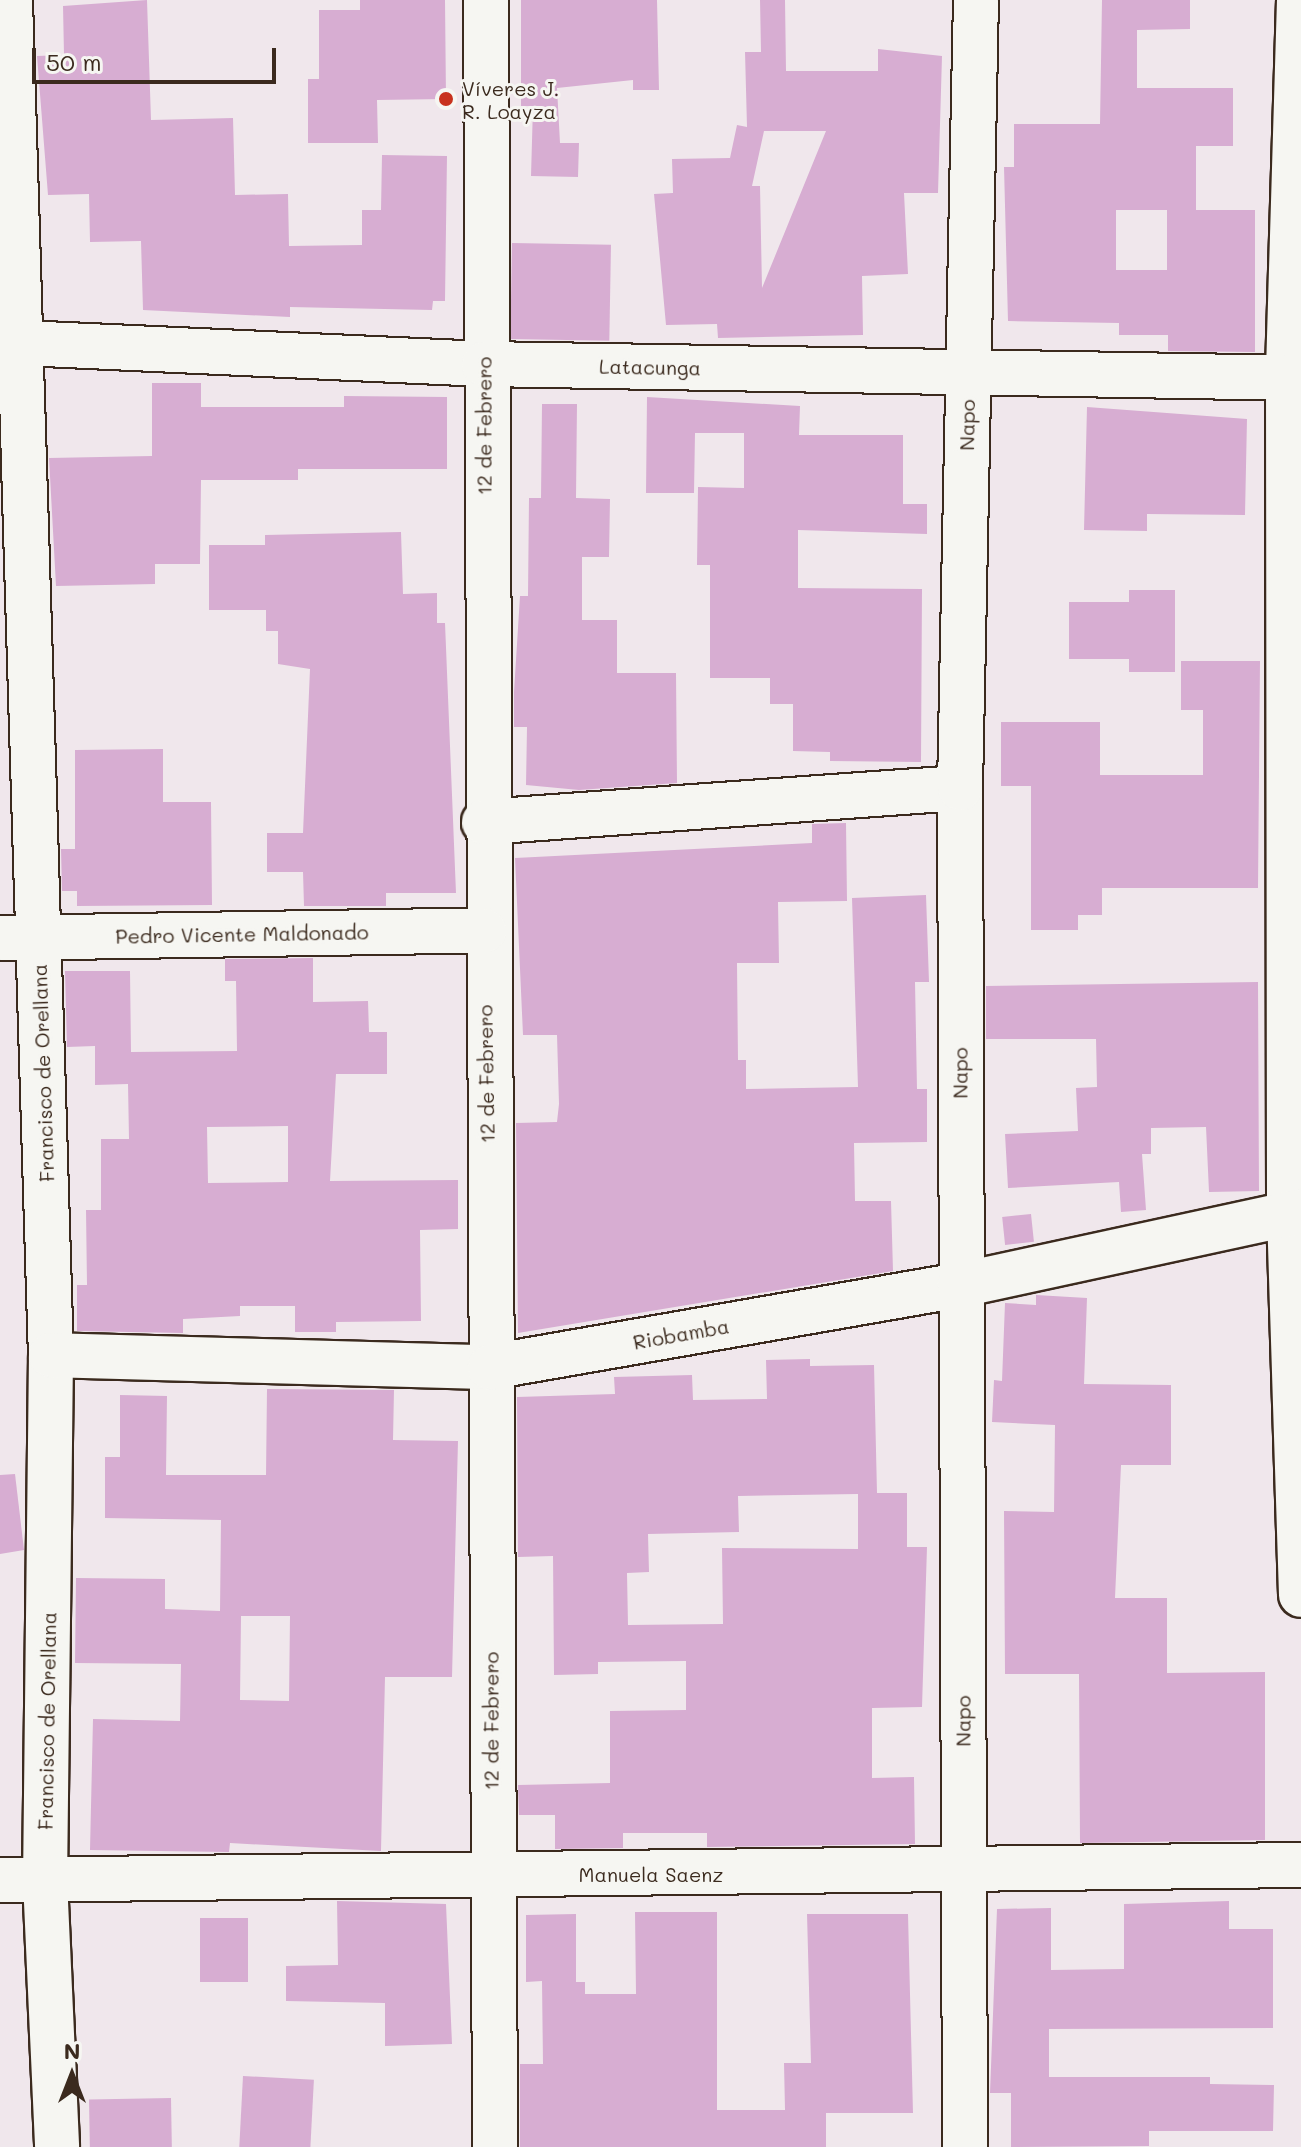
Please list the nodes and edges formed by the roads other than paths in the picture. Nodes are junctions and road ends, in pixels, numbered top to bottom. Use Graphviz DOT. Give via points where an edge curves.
graph roads {
  1 [pos="10,0"];
  2 [pos="486,0"];
  3 [pos="976,0"];
  4 [pos="1299,0"];
  5 [pos="8,342"];
  6 [pos="484,364"];
  7 [pos="968,372"];
  8 [pos="1295,377"];
  9 [pos="13,665"];
  10 [pos="960,788"];
  11 [pos="484,822"];
  12 [pos="484,930"];
  13 [pos="20,938"];
  14 [pos="1295,1212"];
  15 [pos="960,1285"];
  16 [pos="51,1355"];
  17 [pos="490,1367"];
  18 [pos="1298,1474"];
  19 [pos="1301,1595"];
  20 [pos="1301,1865"];
  21 [pos="964,1873"];
  22 [pos="491,1874"];
  23 [pos="0,1880"];
  24 [pos="45,1880"];
  25 [pos="57,2147"];
  26 [pos="495,2147"];
  27 [pos="965,2147"];
  1 -- 5 [label="street, Francisco de Orellana"];
  2 -- 6 [label="street, 12 de Febrero"];
  3 -- 7 [label="street, Napo"];
  4 -- 8 [label="street"];
  5 -- 6 [label="street, Latacunga"];
  5 -- 9 [label="street, Francisco de Orellana"];
  6 -- 7 [label="street, Latacunga"];
  6 -- 11 [label="street, 12 de Febrero"];
  7 -- 8 [label="street, Latacunga"];
  7 -- 10 [label="street, Napo"];
  8 -- 14 [label="street"];
  9 -- 13 [label="street, Francisco de Orellana"];
  10 -- 11 [label="street"];
  10 -- 15 [label="street, Napo"];
  11 -- 12 [label="street, 12 de Febrero"];
  12 -- 13 [label="street, Pedro Vicente Maldonado"];
  12 -- 17 [label="street, 12 de Febrero"];
  13 -- 16 [label="street, Francisco de Orellana"];
  14 -- 15 [label="street, Riobamba"];
  14 -- 18 [label="street"];
  15 -- 17 [label="street, Riobamba"];
  15 -- 21 [label="street, Napo"];
  16 -- 17 [label="street, Riobamba"];
  16 -- 24 [label="street, Francisco de Orellana"];
  17 -- 22 [label="street, 12 de Febrero"];
  18 -- 19 [label="street"];
  20 -- 21 [label="street, Manuela Saenz"];
  21 -- 22 [label="street, Manuela Saenz"];
  21 -- 27 [label="street, Napo"];
  22 -- 24 [label="street, Manuela Saenz"];
  22 -- 26 [label="street, 12 de Febrero"];
  23 -- 24 [label="street, Manuela Saenz"];
  24 -- 25 [label="street, Francisco de Orellana"];
}
